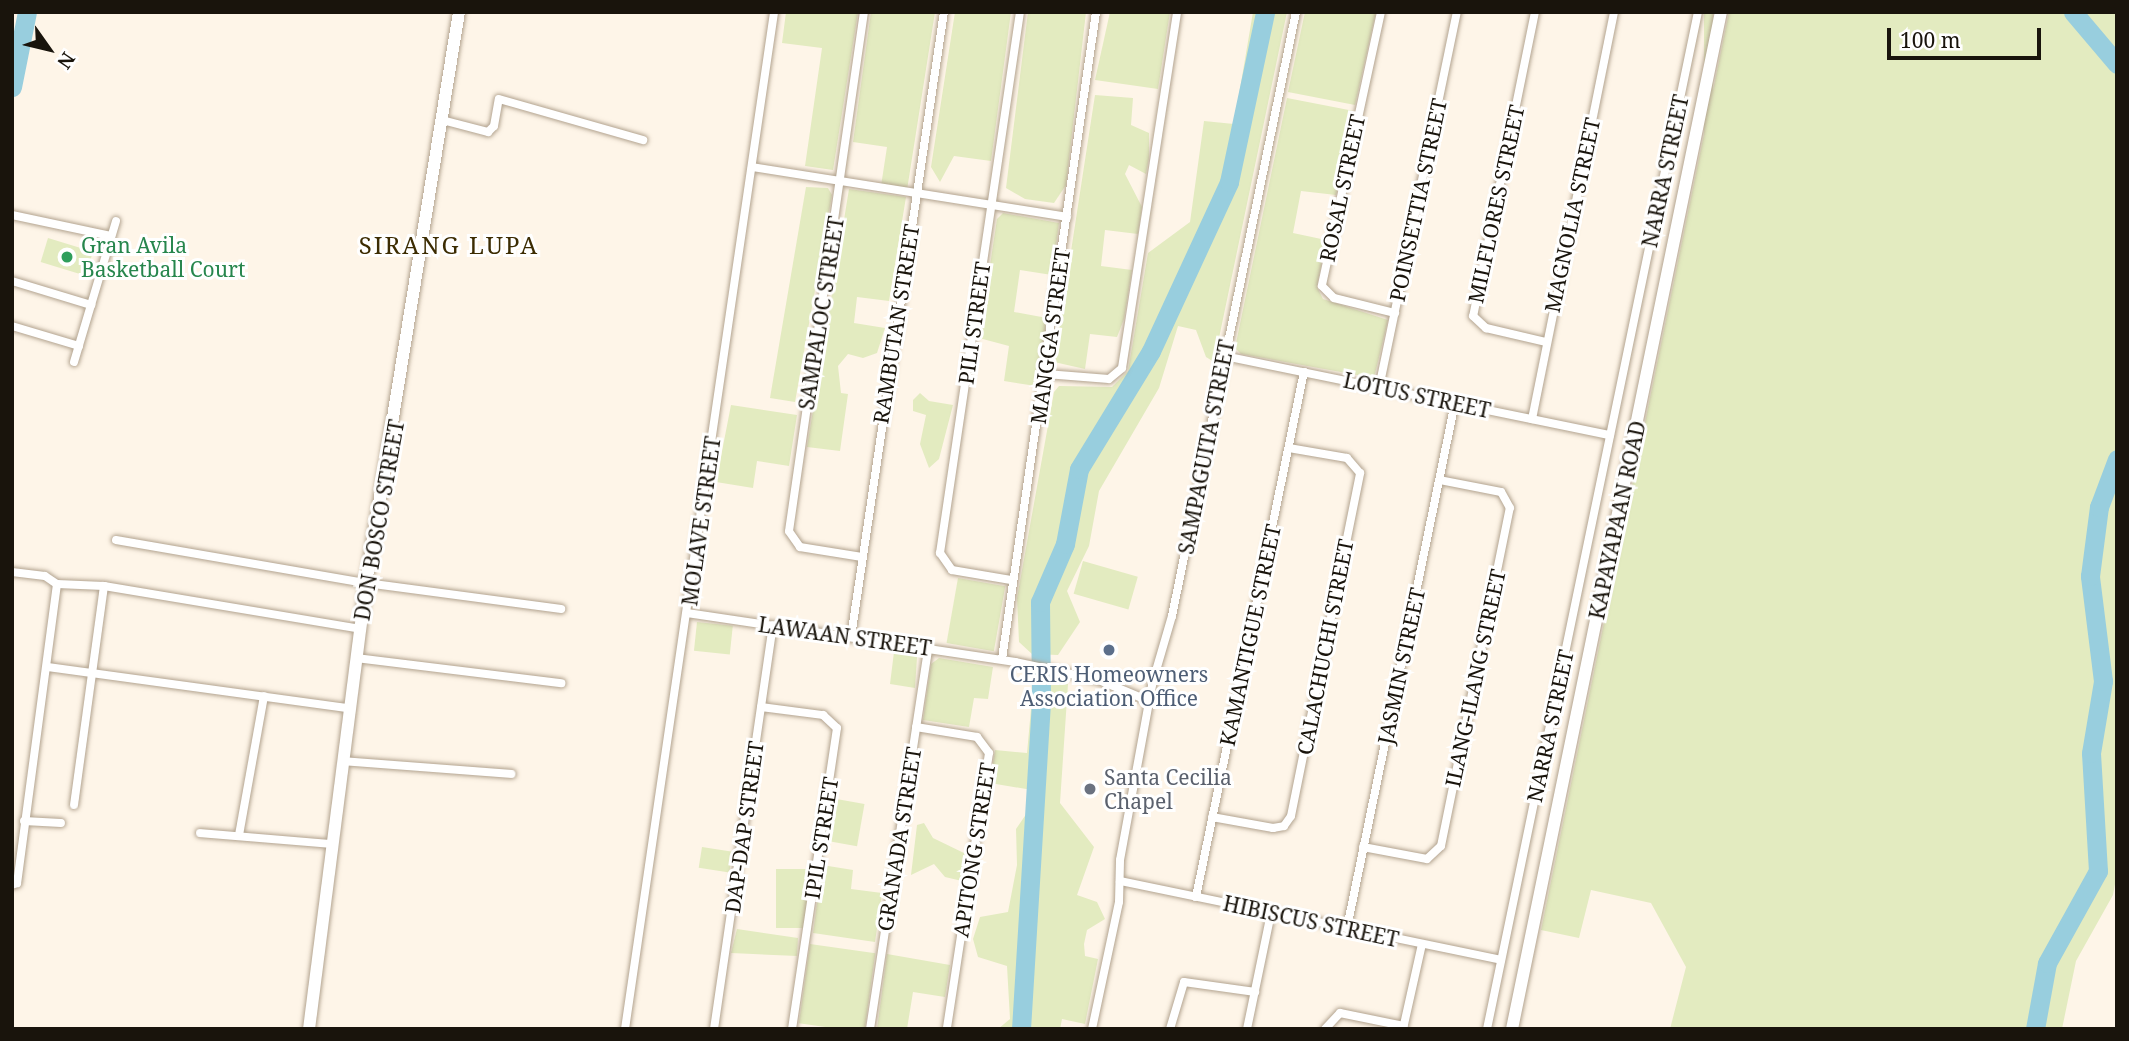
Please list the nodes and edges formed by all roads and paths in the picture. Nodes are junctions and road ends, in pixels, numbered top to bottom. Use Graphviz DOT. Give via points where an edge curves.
graph roads {
  1 [pos="459,12"];
  2 [pos="774,12"];
  3 [pos="864,12"];
  4 [pos="944,12"];
  5 [pos="1020,12"];
  6 [pos="1096,12"];
  7 [pos="1177,12"];
  8 [pos="1296,12"];
  9 [pos="1381,12"];
  10 [pos="1457,12"];
  11 [pos="1535,12"];
  12 [pos="1614,12"];
  13 [pos="1698,12"];
  14 [pos="1721,12"];
  15 [pos="442,120"];
  16 [pos="643,140"];
  17 [pos="752,167"];
  18 [pos="841,180"];
  19 [pos="916,194"];
  20 [pos="991,205"];
  21 [pos="12,215"];
  22 [pos="1067,217"];
  23 [pos="116,221"];
  24 [pos="111,236"];
  25 [pos="12,281"];
  26 [pos="91,305"];
  27 [pos="1395,313"];
  28 [pos="12,327"];
  29 [pos="1546,342"];
  30 [pos="79,346"];
  31 [pos="1224,356"];
  32 [pos="74,362"];
  33 [pos="1304,372"];
  34 [pos="1046,374"];
  35 [pos="1379,388"];
  36 [pos="1455,403"];
  37 [pos="1532,419"];
  38 [pos="1610,435"];
  39 [pos="1289,448"];
  40 [pos="1440,480"];
  41 [pos="116,540"];
  42 [pos="862,557"];
  43 [pos="12,572"];
  44 [pos="1011,580"];
  45 [pos="366,583"];
  46 [pos="57,584"];
  47 [pos="104,586"];
  48 [pos="561,609"];
  49 [pos="687,613"];
  50 [pos="773,625"];
  51 [pos="360,629"];
  52 [pos="851,637"];
  53 [pos="928,648"];
  54 [pos="356,658"];
  55 [pos="1002,659"];
  56 [pos="48,667"];
  57 [pos="94,672"];
  58 [pos="561,683"];
  59 [pos="264,696"];
  60 [pos="1149,701"];
  61 [pos="761,707"];
  62 [pos="348,708"];
  63 [pos="916,727"];
  64 [pos="342,761"];
  65 [pos="512,774"];
  66 [pos="74,805"];
  67 [pos="1213,817"];
  68 [pos="24,821"];
  69 [pos="61,823"];
  70 [pos="200,833"];
  71 [pos="239,835"];
  72 [pos="332,844"];
  73 [pos="1363,846"];
  74 [pos="1120,881"];
  75 [pos="12,885"];
  76 [pos="1196,897"];
  77 [pos="1271,913"];
  78 [pos="1347,928"];
  79 [pos="1422,944"];
  80 [pos="1501,960"];
  81 [pos="1255,992"];
  82 [pos="1404,1027"];
  83 [pos="309,1029"];
  84 [pos="625,1029"];
  85 [pos="714,1029"];
  86 [pos="792,1029"];
  87 [pos="870,1029"];
  88 [pos="947,1029"];
  89 [pos="1093,1029"];
  90 [pos="1170,1029"];
  91 [pos="1247,1029"];
  92 [pos="1325,1029"];
  93 [pos="1487,1029"];
  94 [pos="1512,1029"];
  1 -- 15 [label="street, DON BOSCO STREET"];
  2 -- 17 [label="street, MOLAVE STREET"];
  3 -- 18 [label="street, SAMPALOC STREET"];
  4 -- 19 [label="street, RAMBUTAN STREET"];
  5 -- 20 [label="street, PILI STREET"];
  6 -- 22 [label="street, MANGGA STREET"];
  7 -- 34 [label="street" via="1122,368 1109,379"];
  8 -- 31 [label="street, SAMPAGUITA STREET"];
  9 -- 27 [label="street, ROSAL STREET" via="1322,286 1334,298"];
  10 -- 27 [label="street, POINSETTIA STREET"];
  11 -- 29 [label="street, MILFLORES STREET" via="1473,316 1486,328"];
  12 -- 29 [label="street, MAGNOLIA STREET"];
  13 -- 38 [label="street, NARRA STREET"];
  14 -- 94 [label="street, KAPAYAPAAN ROAD"];
  15 -- 16 [label="street" via="488,132 494,126 499,99"];
  15 -- 45 [label="street, DON BOSCO STREET"];
  17 -- 18 [label="street"];
  17 -- 49 [label="street, MOLAVE STREET"];
  18 -- 19 [label="street"];
  18 -- 42 [label="street, SAMPALOC STREET" via="789,531 800,547"];
  19 -- 20 [label="street"];
  19 -- 42 [label="street, RAMBUTAN STREET"];
  20 -- 22 [label="street"];
  20 -- 44 [label="street, PILI STREET" via="940,553 952,570"];
  21 -- 24 [label="street"];
  22 -- 34 [label="street, MANGGA STREET"];
  23 -- 24 [label="street"];
  24 -- 26 [label="street"];
  25 -- 26 [label="street"];
  26 -- 30 [label="street"];
  27 -- 35 [label="street, POINSETTIA STREET"];
  28 -- 30 [label="street"];
  29 -- 37 [label="street, MAGNOLIA STREET"];
  30 -- 32 [label="street"];
  31 -- 33 [label="street, LOTUS STREET"];
  31 -- 60 [label="street, SAMPAGUITA STREET"];
  33 -- 35 [label="street, LOTUS STREET"];
  33 -- 39 [label="street, KAMANTIGUE STREET"];
  34 -- 44 [label="street, MANGGA STREET"];
  35 -- 36 [label="street, LOTUS STREET"];
  36 -- 37 [label="street, LOTUS STREET"];
  36 -- 40 [label="street, JASMIN STREET"];
  37 -- 38 [label="street, LOTUS STREET"];
  38 -- 80 [label="street, NARRA STREET"];
  39 -- 67 [label="street, KAMANTIGUE STREET"];
  39 -- 67 [label="street, CALACHUCHI STREET" via="1347,458 1360,473 1291,816 1284,826 1273,828"];
  40 -- 73 [label="street, JASMIN STREET"];
  40 -- 73 [label="street, ILANG-ILANG STREET" via="1501,492 1510,502 1441,846 1427,859"];
  41 -- 45 [label="street"];
  42 -- 52 [label="street, RAMBUTAN STREET"];
  43 -- 46 [label="street" via="45,576"];
  44 -- 55 [label="street, MANGGA STREET"];
  45 -- 48 [label="street"];
  45 -- 51 [label="street, DON BOSCO STREET"];
  46 -- 47 [label="street"];
  46 -- 56 [label="street"];
  47 -- 51 [label="street"];
  47 -- 57 [label="street"];
  49 -- 50 [label="street, LAWAAN STREET"];
  49 -- 84 [label="street, MOLAVE STREET"];
  50 -- 52 [label="street, LAWAAN STREET"];
  50 -- 61 [label="street, DAP-DAP STREET"];
  51 -- 54 [label="street, DON BOSCO STREET"];
  52 -- 53 [label="street, LAWAAN STREET"];
  53 -- 55 [label="street, LAWAAN STREET"];
  53 -- 63 [label="street, GRANADA STREET"];
  54 -- 58 [label="street"];
  54 -- 62 [label="street, DON BOSCO STREET"];
  55 -- 60 [label="street, LAWAAN STREET" via="1066,672"];
  56 -- 57 [label="street"];
  56 -- 68 [label="street"];
  57 -- 59 [label="street"];
  57 -- 66 [label="street"];
  59 -- 62 [label="street"];
  59 -- 71 [label="street"];
  60 -- 74 [label="street, SAMPAGUITA STREET"];
  61 -- 85 [label="street, DAP-DAP STREET"];
  61 -- 86 [label="street, IPIL STREET" via="823,715 838,733"];
  62 -- 64 [label="street, DON BOSCO STREET"];
  63 -- 87 [label="street, GRANADA STREET"];
  63 -- 88 [label="street, APITONG STREET" via="977,737 989,753"];
  64 -- 65 [label="street"];
  64 -- 72 [label="street, DON BOSCO STREET"];
  67 -- 76 [label="street, KAMANTIGUE STREET"];
  68 -- 69 [label="street"];
  68 -- 75 [label="street" via="17,883"];
  70 -- 71 [label="street"];
  71 -- 72 [label="street"];
  72 -- 83 [label="street, DON BOSCO STREET"];
  73 -- 78 [label="street, JASMIN STREET"];
  74 -- 76 [label="street, HIBISCUS STREET"];
  74 -- 89 [label="street, SAMPAGUITA STREET"];
  76 -- 77 [label="street, HIBISCUS STREET"];
  77 -- 78 [label="street, HIBISCUS STREET"];
  77 -- 81 [label="street"];
  78 -- 79 [label="street, HIBISCUS STREET"];
  79 -- 80 [label="street, HIBISCUS STREET"];
  79 -- 82 [label="street"];
  80 -- 93 [label="street, NARRA STREET"];
  81 -- 90 [label="street" via="1184,982"];
  81 -- 91 [label="street"];
  82 -- 92 [label="street" via="1340,1013 1331,1017"];
}
